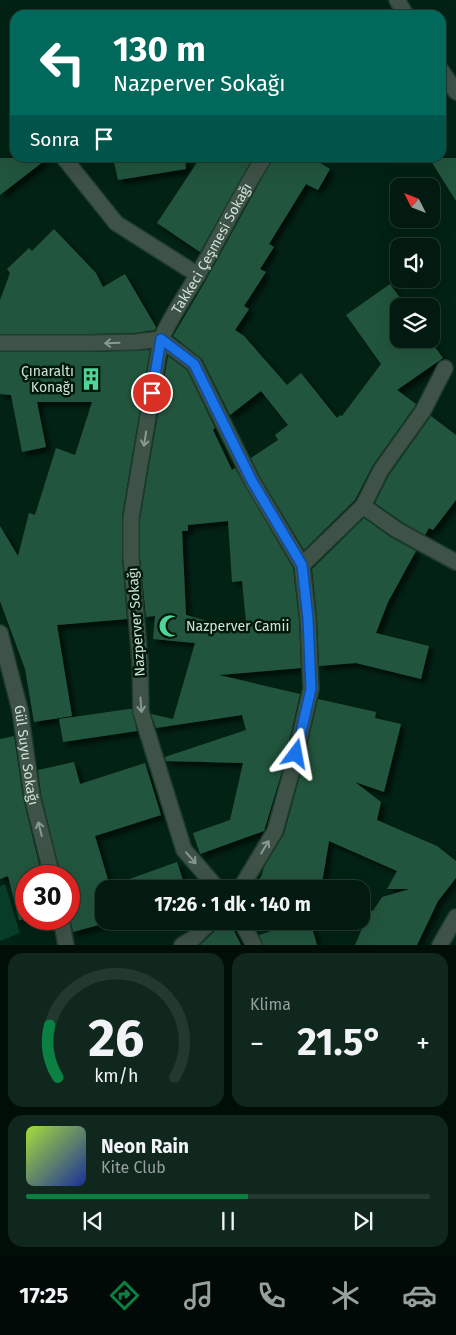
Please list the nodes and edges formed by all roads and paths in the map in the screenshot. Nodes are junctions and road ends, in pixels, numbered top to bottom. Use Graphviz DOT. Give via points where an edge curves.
graph roads {
  1 [pos="446,76"];
  2 [pos="455,88"];
  3 [pos="67,162"];
  4 [pos="261,162"];
  5 [pos="198,274"];
  6 [pos="161,339"];
  7 [pos="0,343"];
  8 [pos="445,368"];
  9 [pos="363,506"];
  10 [pos="456,562"];
  11 [pos="302,565"];
  12 [pos="0,633"];
  13 [pos="49,865"];
  14 [pos="210,880"];
  15 [pos="245,880"];
  16 [pos="456,918"];
  17 [pos="63,930"];
  18 [pos="202,930"];
  19 [pos="246,930"];
  20 [pos="66,945"];
  21 [pos="182,945"];
  22 [pos="254,945"];
  23 [pos="440,945"];
  1 -- 2 [label="street"];
  3 -- 5 [label="street" via="116,223"];
  4 -- 5 [label="street, Takkeci Çeşmesi Sokağı" via="244,187"];
  5 -- 6 [label="street, Takkeci Çeşmesi Sokağı"];
  6 -- 7 [label="street, one-way"];
  6 -- 11 [label="street" via="194,364 252,481"];
  6 -- 14 [label="street, Nazperver Sokağı, one-way" via="131,518 130,557 140,661 141,712 184,850"];
  8 -- 9 [label="street" via="423,411 381,470"];
  9 -- 10 [label="street" via="397,530"];
  9 -- 11 [label="street"];
  15 -- 11 [label="street, one-way" via="275,831 311,689"];
  13 -- 12 [label="street, Gül Suyu Sokağı, one-way" via="32,796 20,710"];
  16 -- 23 [label="street"];
  17 -- 20 [label="street"];
  18 -- 21 [label="street"];
  19 -- 22 [label="street"];
}
